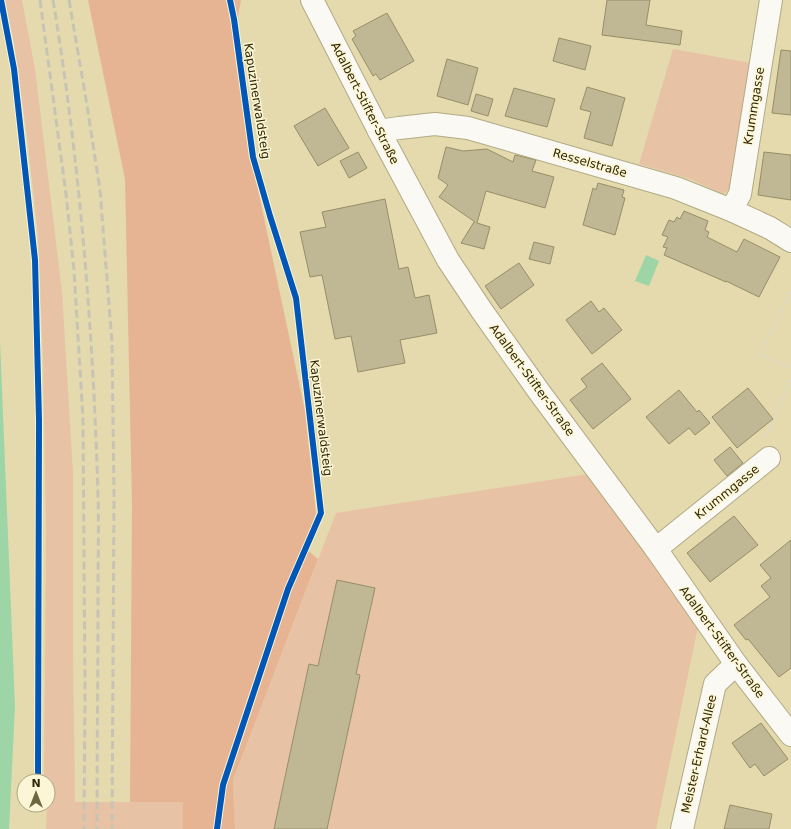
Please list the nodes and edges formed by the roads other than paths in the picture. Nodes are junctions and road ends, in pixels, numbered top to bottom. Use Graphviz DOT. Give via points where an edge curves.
graph roads {
  1 [pos="312,0"];
  2 [pos="771,0"];
  3 [pos="379,131"];
  4 [pos="731,210"];
  5 [pos="791,241"];
  6 [pos="770,458"];
  7 [pos="656,549"];
  8 [pos="736,664"];
  9 [pos="791,735"];
  10 [pos="682,829"];
  1 -- 3 [label="street, Adalbert-Stifter-Straße"];
  2 -- 4 [label="street, Krummgasse" via="740,194"];
  3 -- 4 [label="street, Resselstraße" via="435,124 468,128 676,188"];
  3 -- 7 [label="street, Adalbert-Stifter-Straße" via="452,266 540,393"];
  4 -- 5 [label="street, Resselstraße"];
  6 -- 7 [label="street, Krummgasse"];
  7 -- 8 [label="street, Adalbert-Stifter-Straße"];
  8 -- 9 [label="street, Adalbert-Stifter-Straße"];
  8 -- 10 [label="street, Meister-Erhard-Allee" via="715,684"];
}
